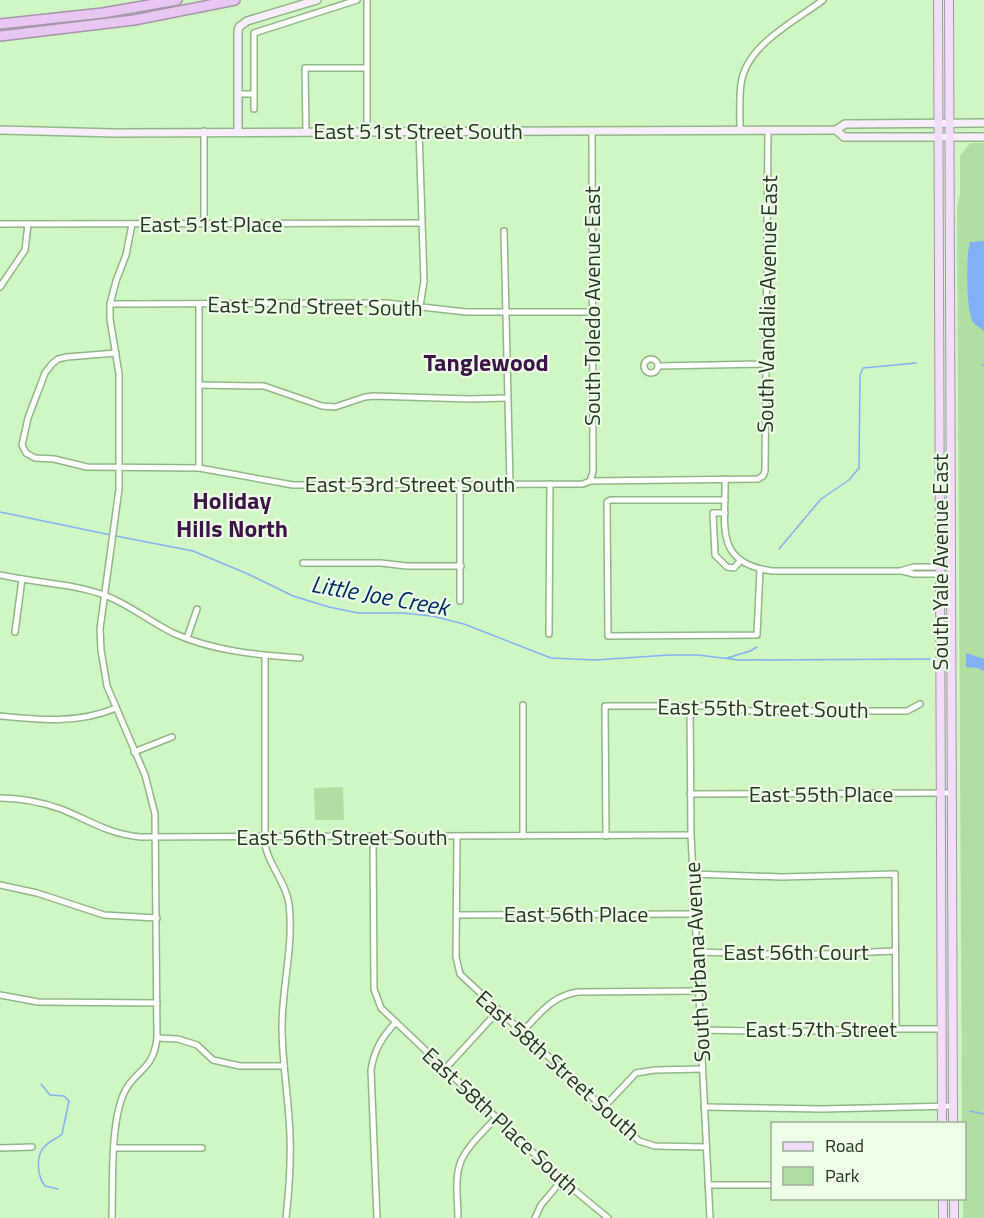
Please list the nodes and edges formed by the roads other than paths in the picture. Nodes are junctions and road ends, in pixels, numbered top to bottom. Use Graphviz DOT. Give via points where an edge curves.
graph roads {
  1 [pos="177,0"];
  2 [pos="235,0"];
  3 [pos="317,0"];
  4 [pos="357,0"];
  5 [pos="367,0"];
  6 [pos="823,0"];
  7 [pos="938,0"];
  8 [pos="949,0"];
  9 [pos="286,10"];
  10 [pos="289,22"];
  11 [pos="0,24"];
  12 [pos="0,36"];
  13 [pos="366,68"];
  14 [pos="238,94"];
  15 [pos="254,94"];
  16 [pos="254,109"];
  17 [pos="938,123"];
  18 [pos="950,123"];
  19 [pos="984,123"];
  20 [pos="0,130"];
  21 [pos="740,130"];
  22 [pos="768,130"];
  23 [pos="836,130"];
  24 [pos="204,131"];
  25 [pos="238,131"];
  26 [pos="306,131"];
  27 [pos="367,131"];
  28 [pos="419,131"];
  29 [pos="592,131"];
  30 [pos="939,137"];
  31 [pos="950,137"];
  32 [pos="984,137"];
  33 [pos="0,224"];
  34 [pos="28,224"];
  35 [pos="132,224"];
  36 [pos="204,224"];
  37 [pos="421,224"];
  38 [pos="504,231"];
  39 [pos="0,286"];
  40 [pos="110,304"];
  41 [pos="199,304"];
  42 [pos="420,306"];
  43 [pos="507,312"];
  44 [pos="592,312"];
  45 [pos="117,353"];
  46 [pos="766,364"];
  47 [pos="658,366"];
  48 [pos="199,385"];
  49 [pos="508,398"];
  50 [pos="118,468"];
  51 [pos="199,468"];
  52 [pos="763,476"];
  53 [pos="725,480"];
  54 [pos="590,481"];
  55 [pos="460,484"];
  56 [pos="510,484"];
  57 [pos="550,484"];
  58 [pos="725,500"];
  59 [pos="725,513"];
  60 [pos="740,561"];
  61 [pos="303,563"];
  62 [pos="461,566"];
  63 [pos="760,569"];
  64 [pos="940,570"];
  65 [pos="951,570"];
  66 [pos="0,575"];
  67 [pos="22,579"];
  68 [pos="103,594"];
  69 [pos="460,601"];
  70 [pos="197,609"];
  71 [pos="15,632"];
  72 [pos="549,634"];
  73 [pos="187,638"];
  74 [pos="265,656"];
  75 [pos="300,658"];
  76 [pos="920,704"];
  77 [pos="523,705"];
  78 [pos="690,706"];
  79 [pos="116,708"];
  80 [pos="0,716"];
  81 [pos="172,737"];
  82 [pos="135,752"];
  83 [pos="941,793"];
  84 [pos="952,793"];
  85 [pos="690,794"];
  86 [pos="0,798"];
  87 [pos="691,835"];
  88 [pos="373,836"];
  89 [pos="457,836"];
  90 [pos="523,836"];
  91 [pos="606,836"];
  92 [pos="156,837"];
  93 [pos="265,837"];
  94 [pos="693,874"];
  95 [pos="0,885"];
  96 [pos="695,914"];
  97 [pos="457,915"];
  98 [pos="157,918"];
  99 [pos="895,951"];
  100 [pos="697,952"];
  101 [pos="699,991"];
  102 [pos="0,995"];
  103 [pos="156,1003"];
  104 [pos="498,1011"];
  105 [pos="396,1022"];
  106 [pos="896,1029"];
  107 [pos="942,1029"];
  108 [pos="701,1030"];
  109 [pos="522,1032"];
  110 [pos="157,1038"];
  111 [pos="284,1066"];
  112 [pos="445,1069"];
  113 [pos="702,1069"];
  114 [pos="942,1106"];
  115 [pos="953,1106"];
  116 [pos="704,1107"];
  117 [pos="603,1108"];
  118 [pos="497,1117"];
  119 [pos="942,1122"];
  120 [pos="953,1122"];
  121 [pos="32,1147"];
  122 [pos="706,1147"];
  123 [pos="0,1148"];
  124 [pos="114,1148"];
  125 [pos="201,1148"];
  126 [pos="562,1180"];
  127 [pos="708,1185"];
  128 [pos="771,1185"];
  129 [pos="943,1200"];
  130 [pos="954,1200"];
  131 [pos="112,1218"];
  132 [pos="286,1218"];
  133 [pos="377,1218"];
  134 [pos="458,1218"];
  135 [pos="535,1218"];
  136 [pos="608,1218"];
  137 [pos="710,1218"];
  138 [pos="943,1218"];
  139 [pos="954,1218"];
  1 -- 11 [label="highway"];
  2 -- 12 [label="highway" via="134,21"];
  3 -- 9 [label="main road"];
  4 -- 10 [label="street"];
  5 -- 13 [label="street"];
  6 -- 21 [label="street" via="760,46 751,57 741,84"];
  7 -- 17 [label="main road, South Yale Avenue East"];
  8 -- 18 [label="main road, South Yale Avenue East"];
  9 -- 10 [label="street"];
  9 -- 14 [label="main road" via="239,27"];
  10 -- 15 [label="street" via="254,33"];
  13 -- 26 [label="street" via="305,68"];
  13 -- 27 [label="street"];
  14 -- 15 [label="street"];
  14 -- 25 [label="main road"];
  15 -- 16 [label="street"];
  17 -- 18 [label="main road, East 51st Street South"];
  17 -- 23 [label="main road, East 51st Street South" via="845,124"];
  17 -- 30 [label="main road, South Yale Avenue East"];
  18 -- 19 [label="main road, East 51st Street South"];
  18 -- 31 [label="main road, South Yale Avenue East"];
  20 -- 24 [label="main road, East 51st Street South"];
  21 -- 22 [label="main road, East 51st Street South"];
  21 -- 29 [label="main road, East 51st Street South"];
  22 -- 23 [label="main road, East 51st Street South"];
  22 -- 46 [label="street, South Vandalia Avenue East"];
  23 -- 30 [label="main road, East 51st Street South" via="844,136"];
  24 -- 25 [label="main road, East 51st Street South"];
  24 -- 36 [label="street"];
  25 -- 26 [label="main road, East 51st Street South"];
  26 -- 27 [label="main road, East 51st Street South"];
  27 -- 28 [label="main road, East 51st Street South"];
  28 -- 29 [label="main road, East 51st Street South"];
  28 -- 37 [label="street"];
  29 -- 44 [label="street, South Toledo Avenue East"];
  30 -- 31 [label="main road, East 51st Street South"];
  30 -- 64 [label="main road, South Yale Avenue East"];
  31 -- 32 [label="main road, East 51st Street South"];
  31 -- 65 [label="main road, South Yale Avenue East"];
  33 -- 34 [label="street, East 51st Place"];
  34 -- 35 [label="street, East 51st Place"];
  34 -- 39 [label="street" via="25,250"];
  35 -- 36 [label="street, East 51st Place"];
  35 -- 40 [label="street"];
  36 -- 37 [label="street, East 51st Place"];
  37 -- 42 [label="street" via="424,281"];
  38 -- 43 [label="street"];
  40 -- 41 [label="street, East 52nd Street South"];
  40 -- 45 [label="street"];
  41 -- 42 [label="street, East 52nd Street South" via="372,302"];
  41 -- 48 [label="street"];
  42 -- 43 [label="street, East 52nd Street South"];
  43 -- 44 [label="street, East 52nd Street South"];
  43 -- 49 [label="street"];
  44 -- 54 [label="street, South Toledo Avenue East"];
  45 -- 50 [label="street"];
  45 -- 50 [label="street, East 53rd Street South" via="58,359 45,373 23,440 24,451 35,459"];
  46 -- 47 [label="street"];
  46 -- 52 [label="street, South Vandalia Avenue East"];
  48 -- 49 [label="street" via="264,386 335,407 373,396"];
  48 -- 51 [label="street"];
  49 -- 56 [label="street"];
  50 -- 51 [label="street, East 53rd Street South"];
  50 -- 68 [label="street" via="118,505"];
  51 -- 55 [label="street, East 53rd Street South" via="293,485"];
  52 -- 53 [label="street, East 53rd Street South"];
  53 -- 54 [label="street, East 53rd Street South"];
  53 -- 58 [label="street"];
  54 -- 57 [label="street, East 53rd Street South"];
  55 -- 56 [label="street, East 53rd Street South"];
  55 -- 62 [label="street"];
  56 -- 57 [label="street, East 53rd Street South"];
  57 -- 72 [label="street"];
  58 -- 59 [label="street"];
  58 -- 63 [label="street" via="607,502 608,636 757,635"];
  59 -- 60 [label="street" via="725,537"];
  59 -- 60 [label="street" via="713,513 715,555 727,567 734,568"];
  60 -- 63 [label="street"];
  61 -- 62 [label="street"];
  62 -- 69 [label="street"];
  63 -- 64 [label="street"];
  64 -- 65 [label="street"];
  64 -- 83 [label="main road, South Yale Avenue East"];
  65 -- 84 [label="main road, South Yale Avenue East"];
  66 -- 67 [label="street"];
  67 -- 68 [label="street"];
  67 -- 71 [label="street"];
  68 -- 73 [label="street"];
  68 -- 79 [label="street" via="101,650"];
  70 -- 73 [label="street"];
  73 -- 74 [label="street"];
  74 -- 75 [label="street"];
  74 -- 93 [label="street"];
  76 -- 78 [label="street, East 55th Street South" via="907,711 750,711"];
  77 -- 90 [label="street"];
  78 -- 85 [label="street, South Urbana Avenue"];
  78 -- 91 [label="street, East 55th Street South" via="605,706"];
  79 -- 80 [label="street" via="72,720"];
  79 -- 82 [label="street"];
  81 -- 82 [label="street"];
  82 -- 92 [label="street" via="153,803"];
  83 -- 84 [label="street, East 55th Place"];
  83 -- 85 [label="street, East 55th Place"];
  83 -- 107 [label="main road, South Yale Avenue East"];
  84 -- 115 [label="main road, South Yale Avenue East"];
  85 -- 87 [label="street, South Urbana Avenue"];
  86 -- 92 [label="street, East 56th Street South" via="50,806 113,832"];
  87 -- 91 [label="street, East 56th Street South"];
  87 -- 94 [label="street, South Urbana Avenue"];
  88 -- 89 [label="street, East 56th Street South"];
  88 -- 93 [label="street, East 56th Street South"];
  88 -- 105 [label="street, East 58th Place South" via="374,989 381,1008"];
  89 -- 90 [label="street, East 56th Street South"];
  89 -- 97 [label="street"];
  90 -- 91 [label="street, East 56th Street South"];
  92 -- 93 [label="street, East 56th Street South"];
  92 -- 98 [label="street"];
  93 -- 111 [label="street" via="267,853 289,905 282,1024"];
  94 -- 96 [label="street, South Urbana Avenue"];
  94 -- 99 [label="street" via="782,878 895,874"];
  95 -- 98 [label="street" via="104,915"];
  96 -- 97 [label="street, East 56th Place"];
  96 -- 100 [label="street, South Urbana Avenue"];
  97 -- 104 [label="street, East 58th Street South" via="460,974"];
  98 -- 103 [label="street"];
  99 -- 100 [label="street, East 56th Court" via="800,955"];
  99 -- 106 [label="street"];
  100 -- 101 [label="street, South Urbana Avenue"];
  101 -- 108 [label="street, South Urbana Avenue"];
  101 -- 109 [label="street" via="571,993 551,1002"];
  102 -- 103 [label="street" via="38,1002"];
  103 -- 110 [label="street"];
  104 -- 109 [label="street, East 58th Street South"];
  104 -- 112 [label="street"];
  105 -- 112 [label="street, East 58th Place South"];
  105 -- 133 [label="street" via="376,1048 371,1070"];
  106 -- 107 [label="street, East 57th Street"];
  106 -- 108 [label="street, East 57th Street"];
  107 -- 114 [label="main road, South Yale Avenue East"];
  108 -- 113 [label="street, South Urbana Avenue"];
  109 -- 117 [label="street, East 58th Street South"];
  110 -- 111 [label="street" via="196,1045 213,1060 240,1066"];
  110 -- 124 [label="street" via="151,1061 124,1093"];
  111 -- 132 [label="street" via="290,1134"];
  112 -- 118 [label="street, East 58th Place South"];
  113 -- 116 [label="street, South Urbana Avenue"];
  113 -- 117 [label="street" via="636,1073"];
  114 -- 115 [label="street"];
  114 -- 116 [label="street"];
  114 -- 119 [label="main road, South Yale Avenue East"];
  115 -- 120 [label="main road, South Yale Avenue East"];
  116 -- 122 [label="street, South Urbana Avenue"];
  117 -- 122 [label="street, East 58th Street South" via="631,1135 647,1144"];
  118 -- 126 [label="street, East 58th Place South"];
  118 -- 134 [label="street" via="462,1160"];
  121 -- 123 [label="street"];
  122 -- 127 [label="street, South Urbana Avenue"];
  124 -- 125 [label="street"];
  124 -- 131 [label="street"];
  126 -- 135 [label="street"];
  126 -- 136 [label="street, East 58th Place South"];
  127 -- 128 [label="street"];
  127 -- 137 [label="street, South Urbana Avenue"];
  129 -- 138 [label="main road"];
  130 -- 139 [label="main road"];
}
